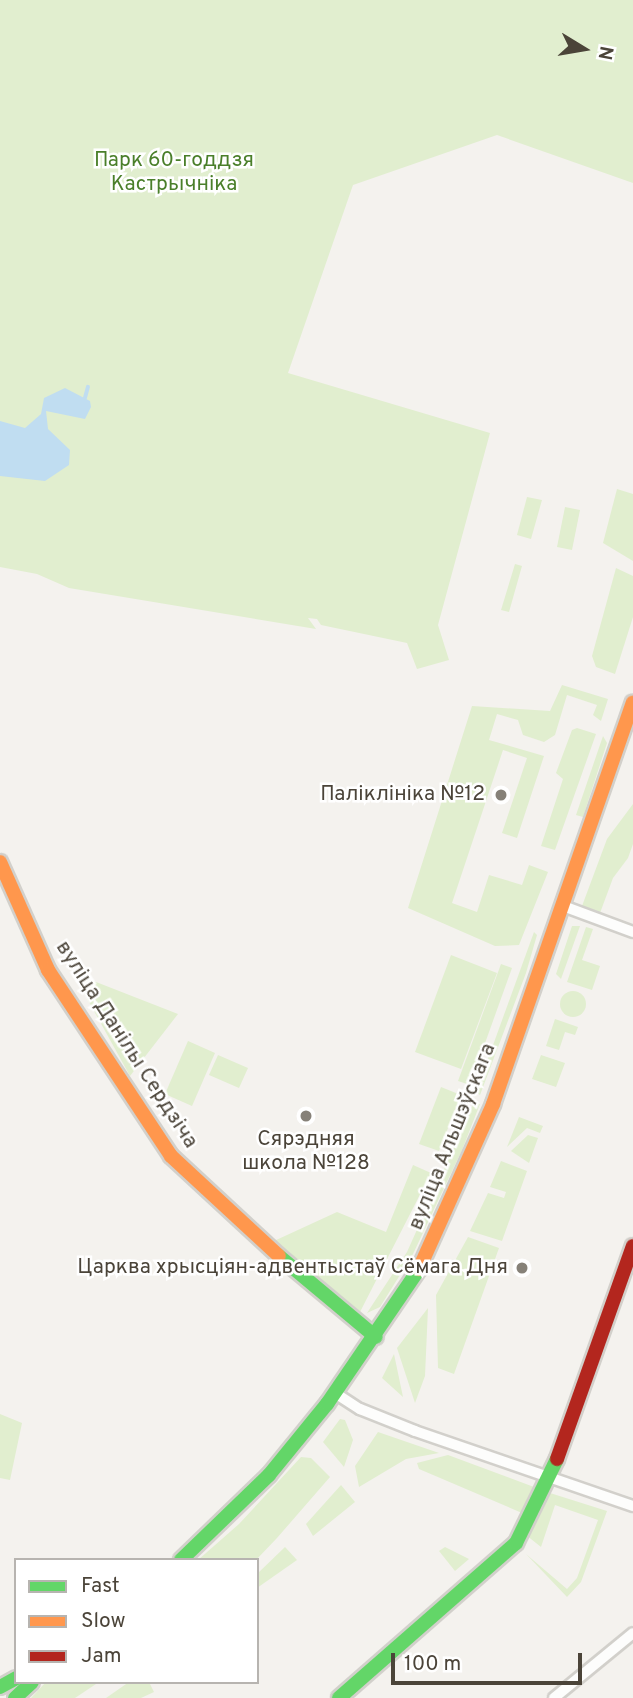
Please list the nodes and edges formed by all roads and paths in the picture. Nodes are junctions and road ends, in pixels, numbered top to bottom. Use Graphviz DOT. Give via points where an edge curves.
graph roads {
  1 [pos="633,703"];
  2 [pos="0,862"];
  3 [pos="562,906"];
  4 [pos="633,932"];
  5 [pos="633,1245"];
  6 [pos="376,1337"];
  7 [pos="335,1393"];
  8 [pos="551,1477"];
  9 [pos="633,1506"];
  10 [pos="183,1558"];
  11 [pos="633,1633"];
  12 [pos="30,1684"];
  13 [pos="15,1698"];
  14 [pos="339,1698"];
  15 [pos="554,1698"];
  1 -- 3 [label="street, вуліца Альшэўскага"];
  2 -- 6 [label="street, вуліца Данілы Сердзіча" via="48,970 171,1156 264,1244"];
  3 -- 4 [label="street"];
  3 -- 6 [label="street, вуліца Альшэўскага" via="463,1180 416,1273"];
  5 -- 8 [label="street"];
  6 -- 7 [label="street, вуліца Альшэўскага"];
  7 -- 8 [label="street" via="371,1414"];
  7 -- 10 [label="street, вуліца Альшэўскага" via="269,1475"];
  8 -- 9 [label="street"];
  8 -- 14 [label="street" via="516,1543 501,1561"];
  11 -- 15 [label="street"];
  12 -- 13 [label="street"];
}
